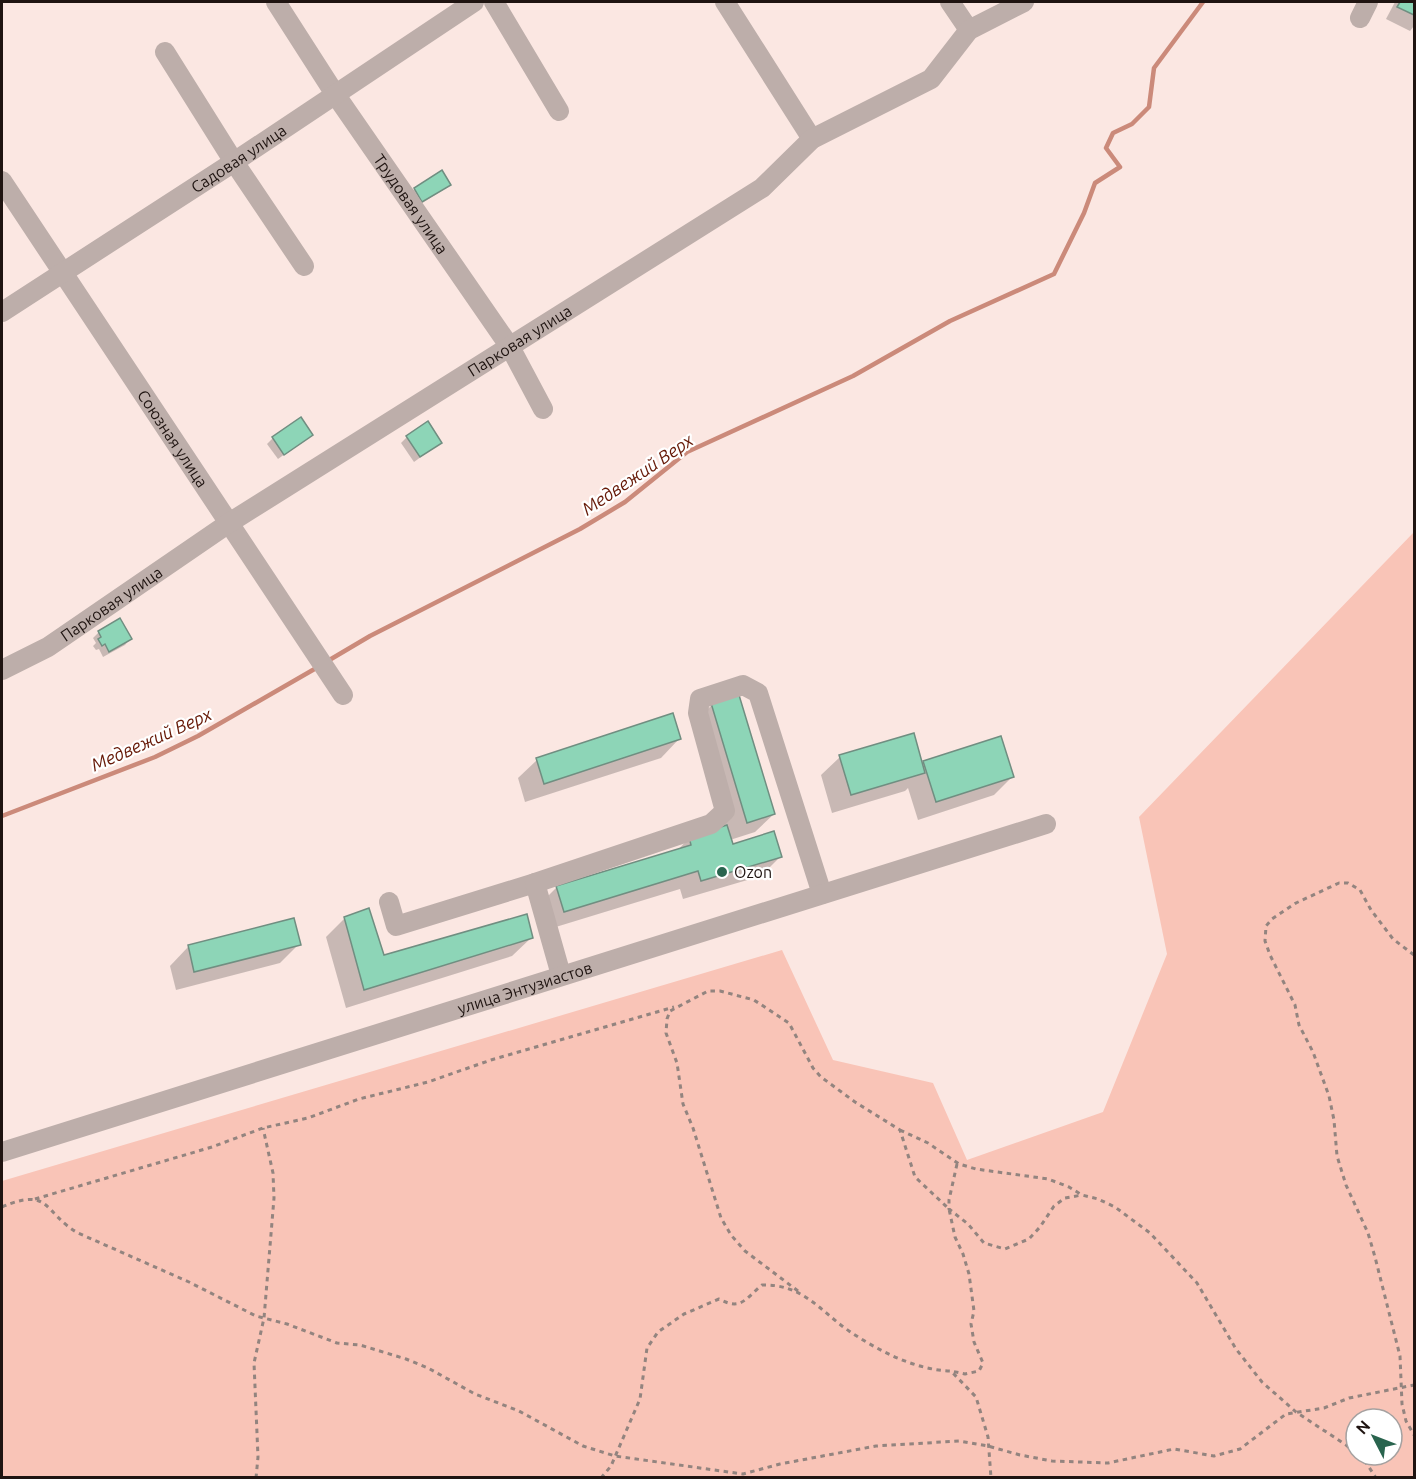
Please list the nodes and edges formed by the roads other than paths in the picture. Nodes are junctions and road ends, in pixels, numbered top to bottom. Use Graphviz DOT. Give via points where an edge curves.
graph roads {
  1 [pos="276,2"];
  2 [pos="474,2"];
  3 [pos="494,2"];
  4 [pos="726,2"];
  5 [pos="950,2"];
  6 [pos="1024,2"];
  7 [pos="969,30"];
  8 [pos="165,52"];
  9 [pos="335,94"];
  10 [pos="559,111"];
  11 [pos="812,139"];
  12 [pos="234,162"];
  13 [pos="2,181"];
  14 [pos="304,266"];
  15 [pos="63,272"];
  16 [pos="2,312"];
  17 [pos="510,347"];
  18 [pos="543,408"];
  19 [pos="229,523"];
  20 [pos="2,670"];
  21 [pos="343,695"];
  22 [pos="1046,824"];
  23 [pos="535,883"];
  24 [pos="822,894"];
  25 [pos="389,902"];
  26 [pos="561,975"];
  27 [pos="2,1152"];
  1 -- 9 [label="street, Трудовая улица"];
  2 -- 9 [label="street, Садовая улица"];
  3 -- 10 [label="street"];
  4 -- 11 [label="street"];
  5 -- 7 [label="street"];
  6 -- 7 [label="street, Парковая улица"];
  7 -- 11 [label="street, Парковая улица" via="931,79"];
  8 -- 12 [label="street"];
  9 -- 12 [label="street, Садовая улица"];
  9 -- 17 [label="street, Трудовая улица"];
  11 -- 17 [label="street, Парковая улица" via="762,188"];
  12 -- 14 [label="street"];
  12 -- 15 [label="street, Садовая улица"];
  13 -- 15 [label="street, Союзная улица"];
  15 -- 16 [label="street, Садовая улица"];
  15 -- 19 [label="street, Союзная улица"];
  17 -- 18 [label="street, Трудовая улица"];
  17 -- 19 [label="street, Парковая улица"];
  19 -- 20 [label="street, Парковая улица" via="48,647"];
  19 -- 21 [label="street, Союзная улица"];
  22 -- 24 [label="street, улица Энтузиастов"];
  23 -- 24 [label="street" via="711,824 718,818 725,811 698,713 700,699 743,686 758,693"];
  23 -- 25 [label="street" via="396,926"];
  23 -- 26 [label="street"];
  24 -- 26 [label="street, улица Энтузиастов"];
  26 -- 27 [label="street, улица Энтузиастов"];
}
